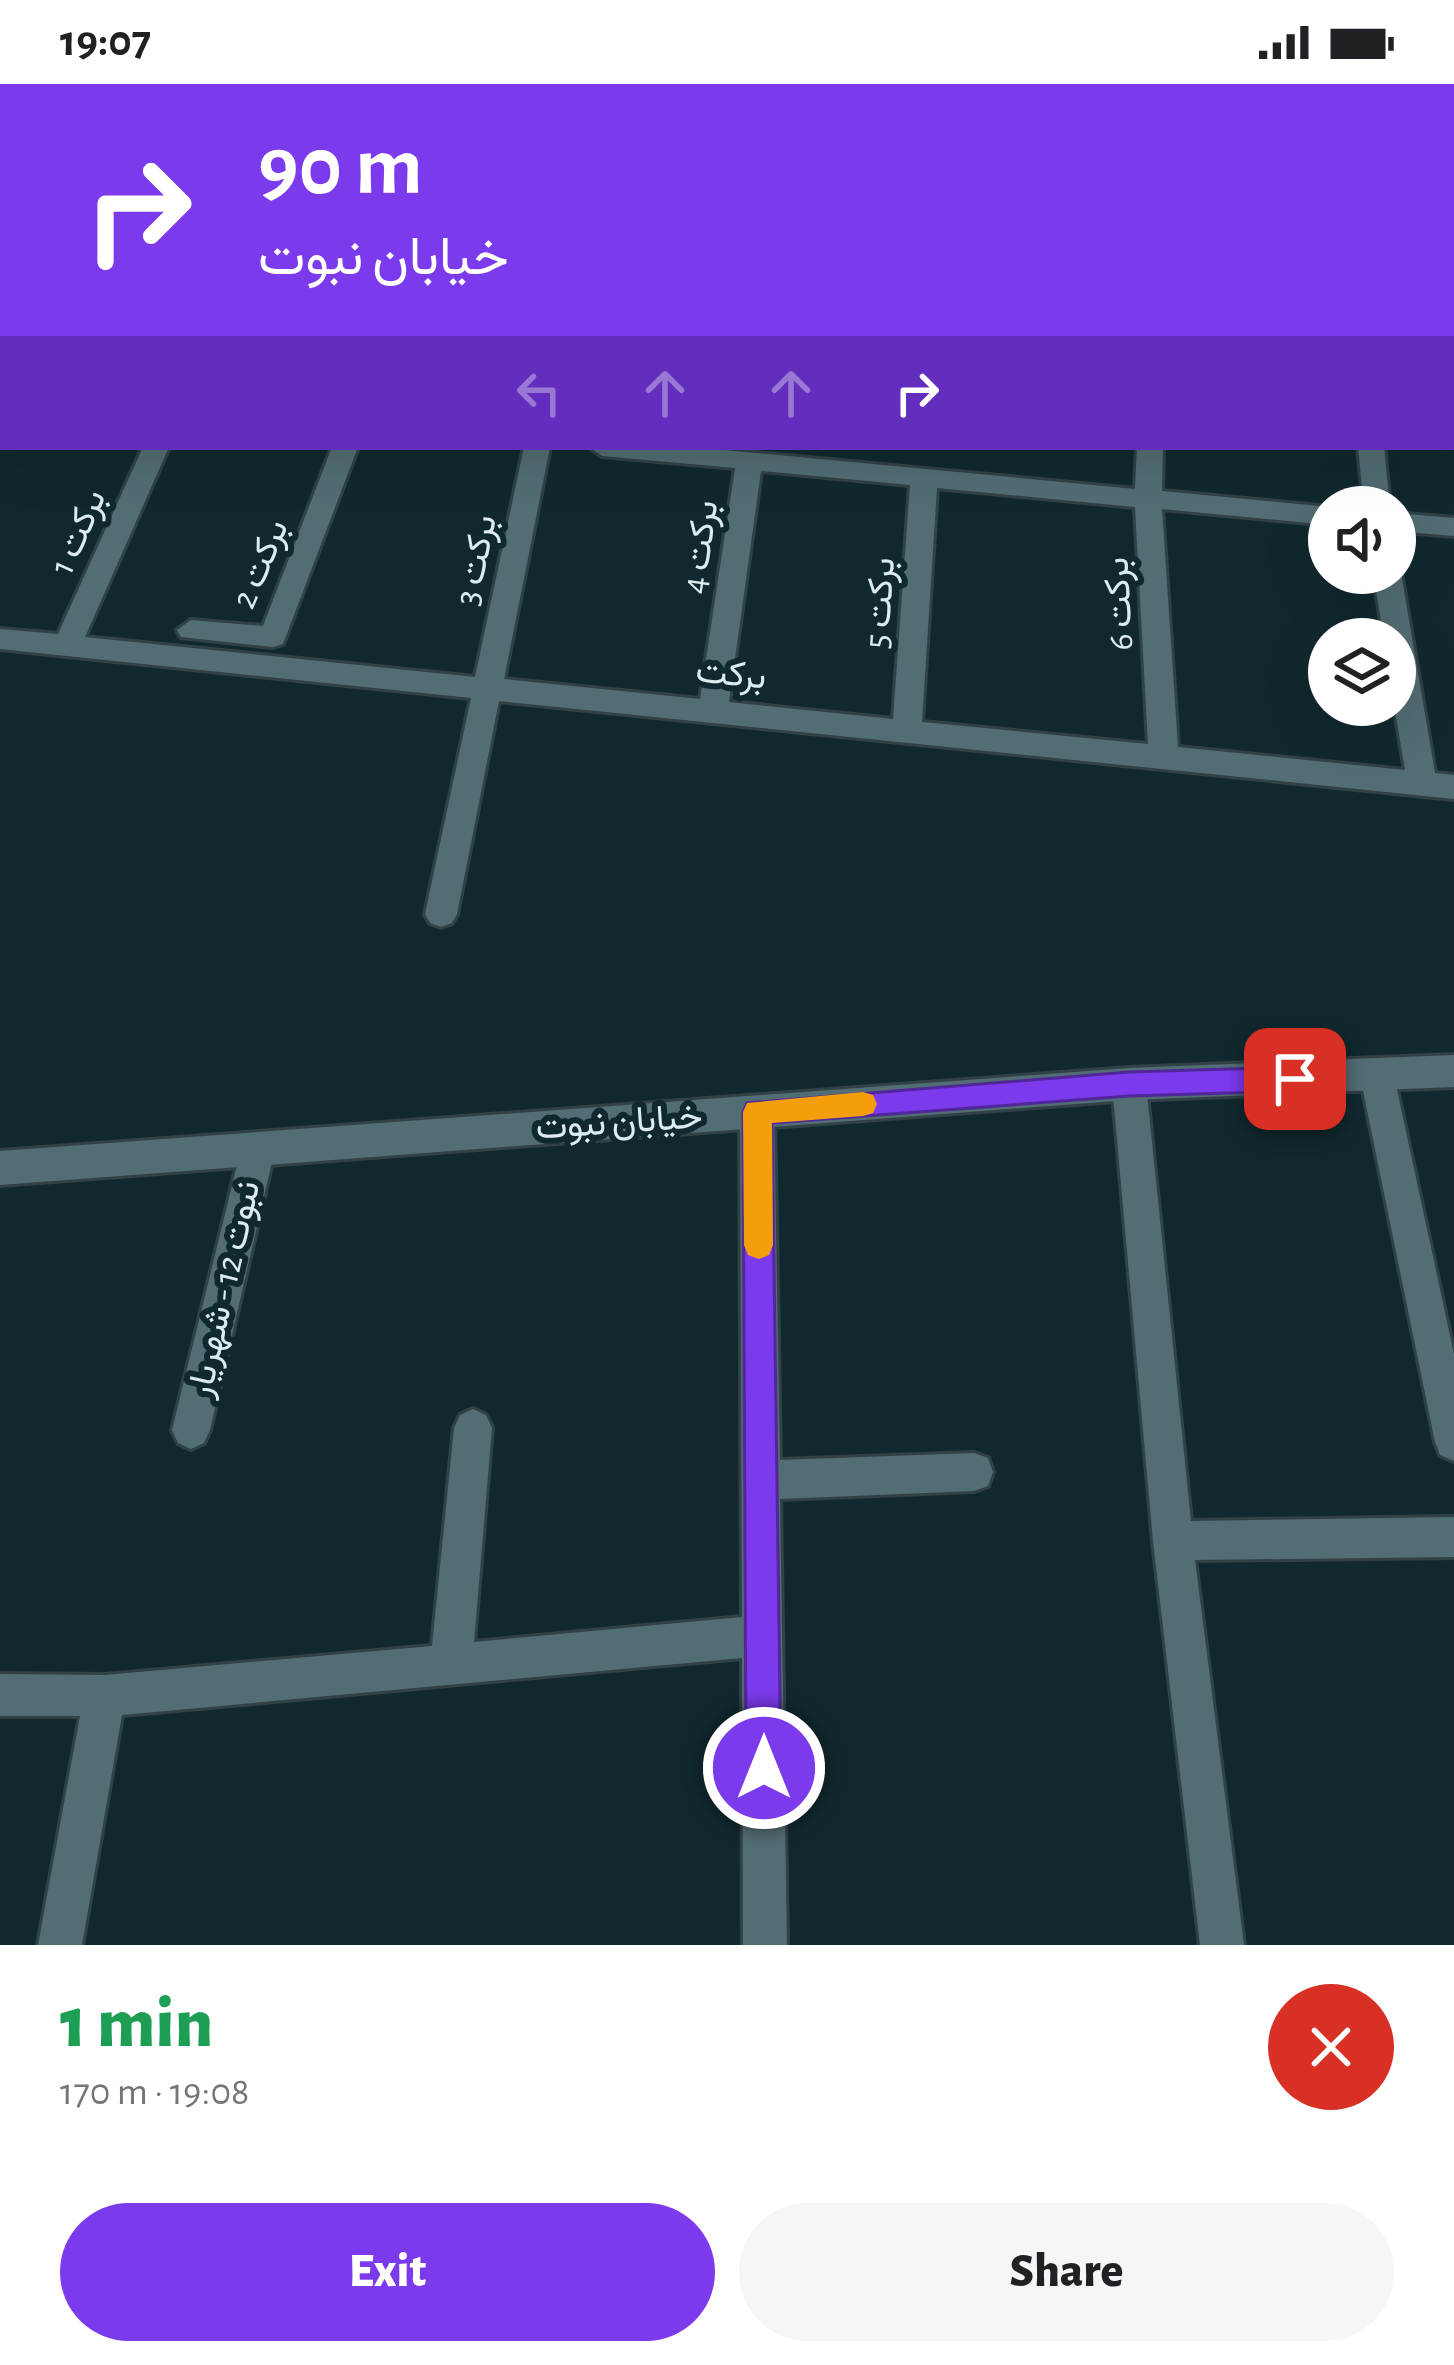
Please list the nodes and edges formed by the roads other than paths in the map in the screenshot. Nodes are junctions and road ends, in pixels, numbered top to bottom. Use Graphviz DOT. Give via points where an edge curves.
graph roads {
  1 [pos="155,450"];
  2 [pos="344,450"];
  3 [pos="536,450"];
  4 [pos="630,450"];
  5 [pos="1150,450"];
  6 [pos="1371,450"];
  7 [pos="749,463"];
  8 [pos="924,479"];
  9 [pos="1375,486"];
  10 [pos="1148,499"];
  11 [pos="1308,514"];
  12 [pos="1416,524"];
  13 [pos="1454,527"];
  14 [pos="1390,594"];
  15 [pos="191,630"];
  16 [pos="0,639"];
  17 [pos="67,645"];
  18 [pos="486,688"];
  19 [pos="712,712"];
  20 [pos="908,731"];
  21 [pos="1164,758"];
  22 [pos="1422,784"];
  23 [pos="1454,787"];
  24 [pos="441,914"];
  25 [pos="1454,1071"];
  26 [pos="1377,1076"];
  27 [pos="1129,1084"];
  28 [pos="757,1112"];
  29 [pos="258,1149"];
  30 [pos="0,1168"];
  31 [pos="473,1428"];
  32 [pos="191,1430"];
  33 [pos="1454,1442"];
  34 [pos="974,1472"];
  35 [pos="761,1480"];
  36 [pos="1454,1538"];
  37 [pos="1173,1540"];
  38 [pos="762,1636"];
  39 [pos="451,1665"];
  40 [pos="0,1695"];
  41 [pos="105,1696"];
  42 [pos="61,1945"];
  43 [pos="766,1945"];
  44 [pos="1222,1945"];
  1 -- 17 [label="street, برکت 1"];
  2 -- 15 [label="street, برکت 2" via="274,637"];
  3 -- 18 [label="street, برکت 3"];
  4 -- 7 [label="street"];
  5 -- 10 [label="street, برکت 6"];
  6 -- 9 [label="street"];
  7 -- 8 [label="street"];
  7 -- 19 [label="street, برکت 4"];
  8 -- 10 [label="street"];
  8 -- 20 [label="street, برکت 5"];
  10 -- 11 [label="street"];
  10 -- 21 [label="street, برکت 6"];
  12 -- 13 [label="street"];
  14 -- 22 [label="street"];
  16 -- 17 [label="street, برکت"];
  17 -- 18 [label="street, برکت"];
  18 -- 19 [label="street, برکت"];
  18 -- 24 [label="street, برکت 3"];
  19 -- 20 [label="street, برکت"];
  20 -- 21 [label="street, برکت"];
  21 -- 22 [label="street, برکت"];
  22 -- 23 [label="street, برکت"];
  25 -- 26 [label="street, خیابان نبوت"];
  26 -- 27 [label="street, خیابان نبوت"];
  26 -- 33 [label="street"];
  27 -- 28 [label="street, خیابان نبوت"];
  27 -- 37 [label="street"];
  28 -- 29 [label="street, خیابان نبوت"];
  28 -- 35 [label="street"];
  29 -- 30 [label="street, خیابان نبوت"];
  29 -- 32 [label="street, نبوت 12 - شهریار"];
  31 -- 39 [label="street"];
  34 -- 35 [label="street"];
  35 -- 38 [label="street"];
  36 -- 37 [label="street"];
  37 -- 44 [label="street"];
  38 -- 39 [label="street"];
  38 -- 43 [label="street"];
  39 -- 41 [label="street"];
  40 -- 41 [label="street"];
  41 -- 42 [label="street"];
}
